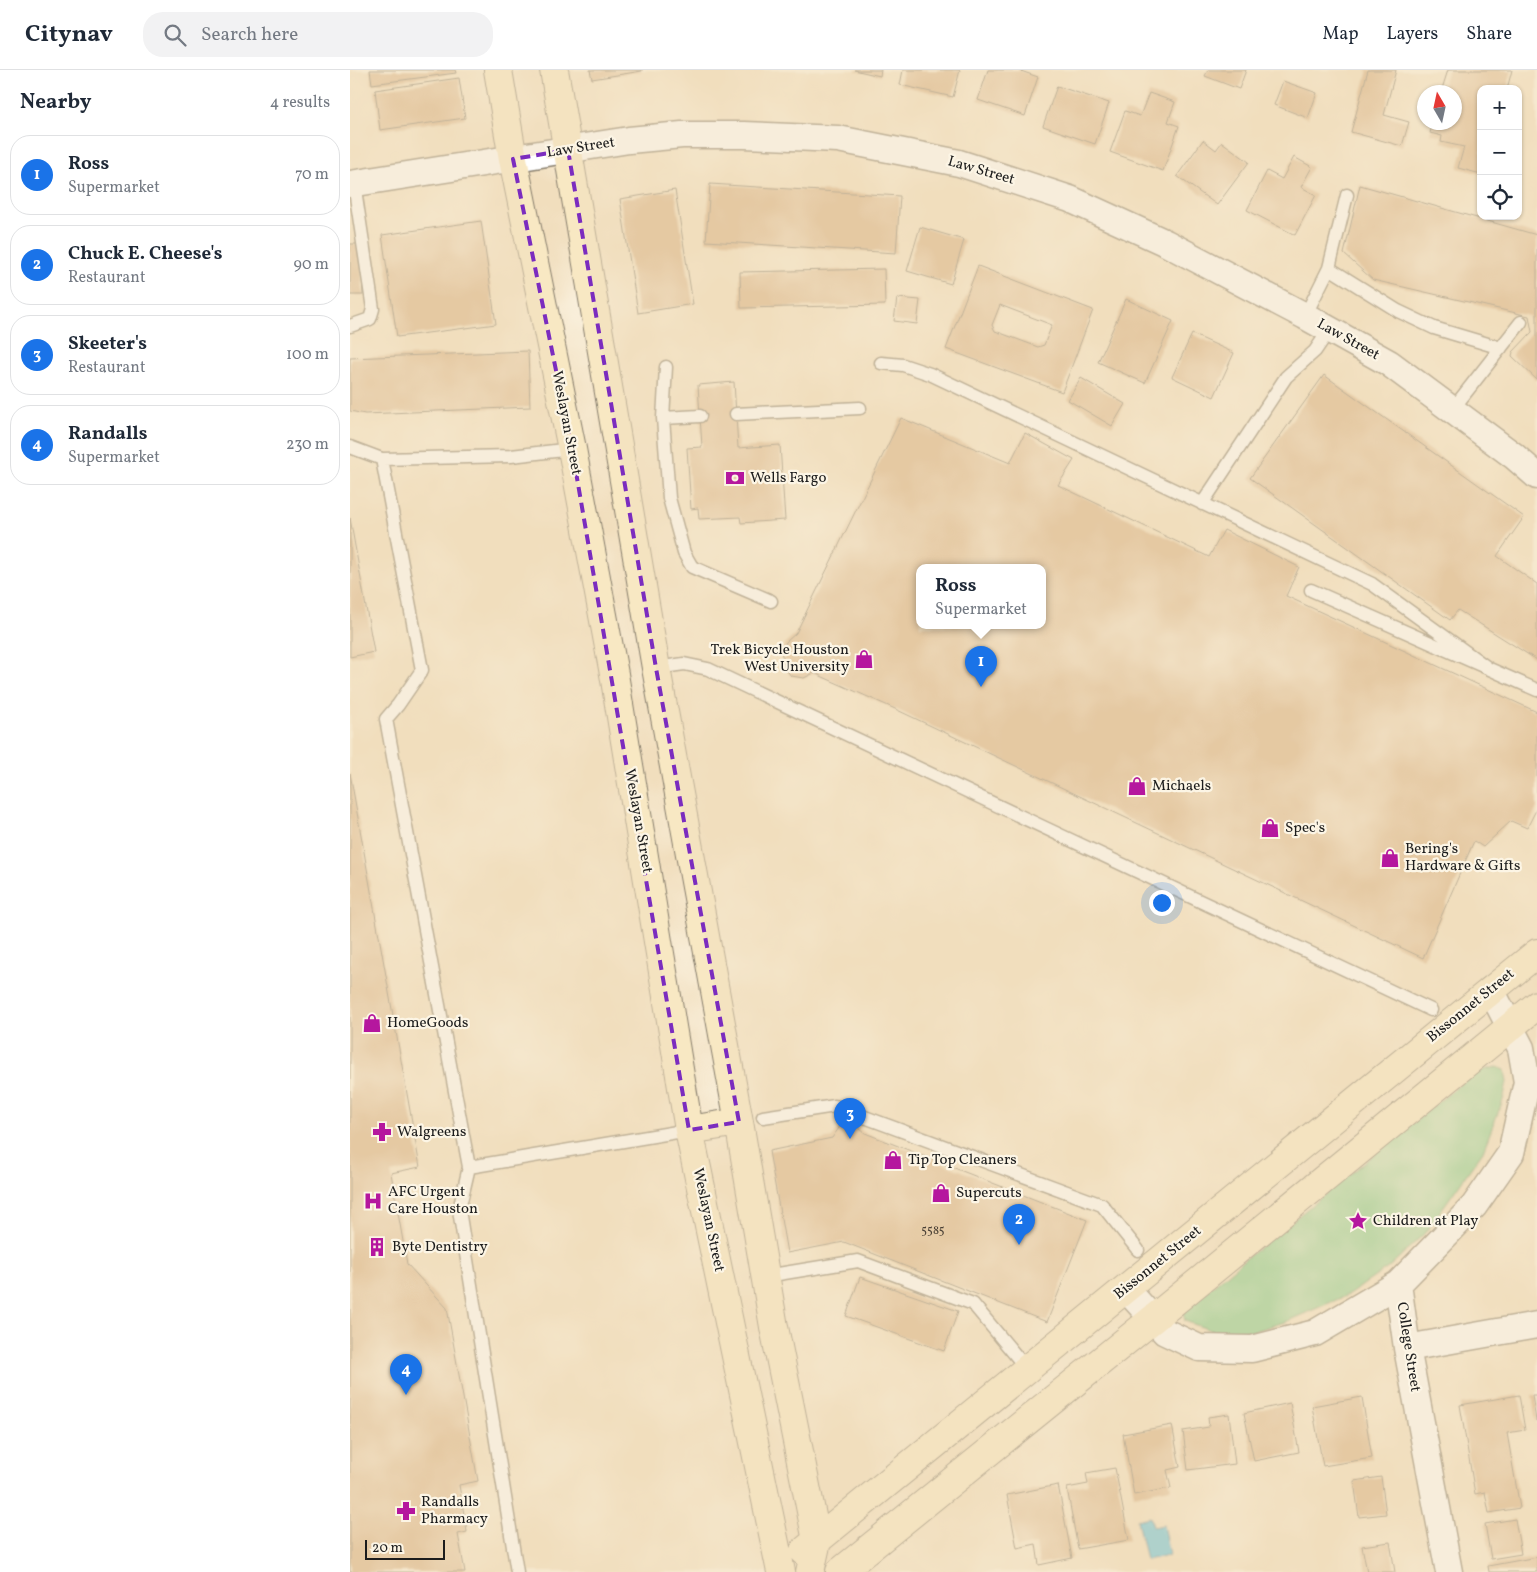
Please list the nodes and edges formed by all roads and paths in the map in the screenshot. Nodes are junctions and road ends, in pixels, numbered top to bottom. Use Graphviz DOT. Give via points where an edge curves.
graph roads {
  1 [pos="498,70"];
  2 [pos="554,70"];
  3 [pos="568,150"];
  4 [pos="513,159"];
  5 [pos="352,184"];
  6 [pos="1347,195"];
  7 [pos="1329,268"];
  8 [pos="1305,316"];
  9 [pos="1521,322"];
  10 [pos="350,326"];
  11 [pos="1330,330"];
  12 [pos="1501,348"];
  13 [pos="881,363"];
  14 [pos="666,367"];
  15 [pos="860,408"];
  16 [pos="1452,410"];
  17 [pos="736,414"];
  18 [pos="700,416"];
  19 [pos="663,418"];
  20 [pos="350,447"];
  21 [pos="572,450"];
  22 [pos="382,459"];
  23 [pos="1537,476"];
  24 [pos="1202,504"];
  25 [pos="1311,590"];
  26 [pos="771,601"];
  27 [pos="656,668"];
  28 [pos="1488,668"];
  29 [pos="614,674"];
  30 [pos="1537,690"];
  31 [pos="1537,953"];
  32 [pos="1492,990"];
  33 [pos="1537,1005"];
  34 [pos="1431,1010"];
  35 [pos="1510,1027"];
  36 [pos="751,1120"];
  37 [pos="689,1130"];
  38 [pos="469,1166"];
  39 [pos="1138,1250"];
  40 [pos="766,1276"];
  41 [pos="1398,1284"];
  42 [pos="1126,1289"];
  43 [pos="1153,1319"];
  44 [pos="1537,1325"];
  45 [pos="1407,1348"];
  46 [pos="1027,1369"];
  47 [pos="816,1541"];
  48 [pos="517,1572"];
  49 [pos="780,1572"];
  50 [pos="810,1572"];
  51 [pos="840,1572"];
  52 [pos="1449,1572"];
  1 -- 4 [label="main road, Weslayan Street"];
  2 -- 3 [label="main road"];
  3 -- 4 [label="street, Law Street"];
  3 -- 8 [label="street, Law Street" via="682,135 744,135 838,139 959,163 1070,198 1166,243"];
  3 -- 27 [label="main road"];
  4 -- 5 [label="street, Law Street"];
  4 -- 21 [label="main road, Weslayan Street"];
  5 -- 10 [label="lane" via="373,309 370,319"];
  6 -- 7 [label="lane"];
  7 -- 8 [label="lane"];
  7 -- 12 [label="lane" via="1398,311 1434,328"];
  8 -- 11 [label="street, Law Street"];
  9 -- 12 [label="lane"];
  11 -- 16 [label="street, Law Street" via="1389,363"];
  11 -- 24 [label="lane" via="1315,351 1286,377"];
  12 -- 16 [label="lane"];
  13 -- 24 [label="lane" via="903,365 930,374"];
  14 -- 19 [label="lane"];
  15 -- 17 [label="lane"];
  16 -- 23 [label="street, Law Street"];
  18 -- 19 [label="lane"];
  19 -- 26 [label="lane" via="669,498 684,553 692,567"];
  20 -- 22 [label="lane"];
  21 -- 22 [label="lane" via="511,456"];
  21 -- 29 [label="main road, Weslayan Street"];
  22 -- 38 [label="lane" via="422,670 386,719"];
  24 -- 28 [label="lane" via="1372,584"];
  25 -- 28 [label="lane"];
  27 -- 29 [label="main road"];
  27 -- 34 [label="lane" via="684,664 708,669"];
  27 -- 36 [label="main road"];
  28 -- 30 [label="lane"];
  29 -- 37 [label="main road, Weslayan Street"];
  31 -- 32 [label="main road, Bissonnet Street"];
  32 -- 35 [label="street, College Street"];
  32 -- 42 [label="main road, Bissonnet Street"];
  33 -- 35 [label="main road"];
  35 -- 41 [label="street, College Street" via="1521,1048 1527,1082 1511,1153 1474,1206"];
  35 -- 43 [label="main road"];
  36 -- 37 [label="main road"];
  36 -- 39 [label="lane" via="835,1106 1102,1206"];
  36 -- 40 [label="main road"];
  37 -- 38 [label="lane"];
  37 -- 49 [label="main road, Weslayan Street"];
  38 -- 48 [label="lane" via="459,1210"];
  40 -- 46 [label="lane" via="858,1261 973,1304"];
  40 -- 47 [label="main road"];
  41 -- 43 [label="street" via="1316,1333 1252,1349 1199,1348 1165,1332"];
  41 -- 45 [label="street, College Street"];
  42 -- 43 [label="street"];
  42 -- 46 [label="main road, Bissonnet Street"];
  43 -- 51 [label="main road"];
  44 -- 45 [label="street"];
  45 -- 52 [label="street, College Street"];
  46 -- 47 [label="main road, Bissonnet Street"];
  47 -- 49 [label="main road, Bissonnet Street"];
  47 -- 50 [label="main road"];
}
